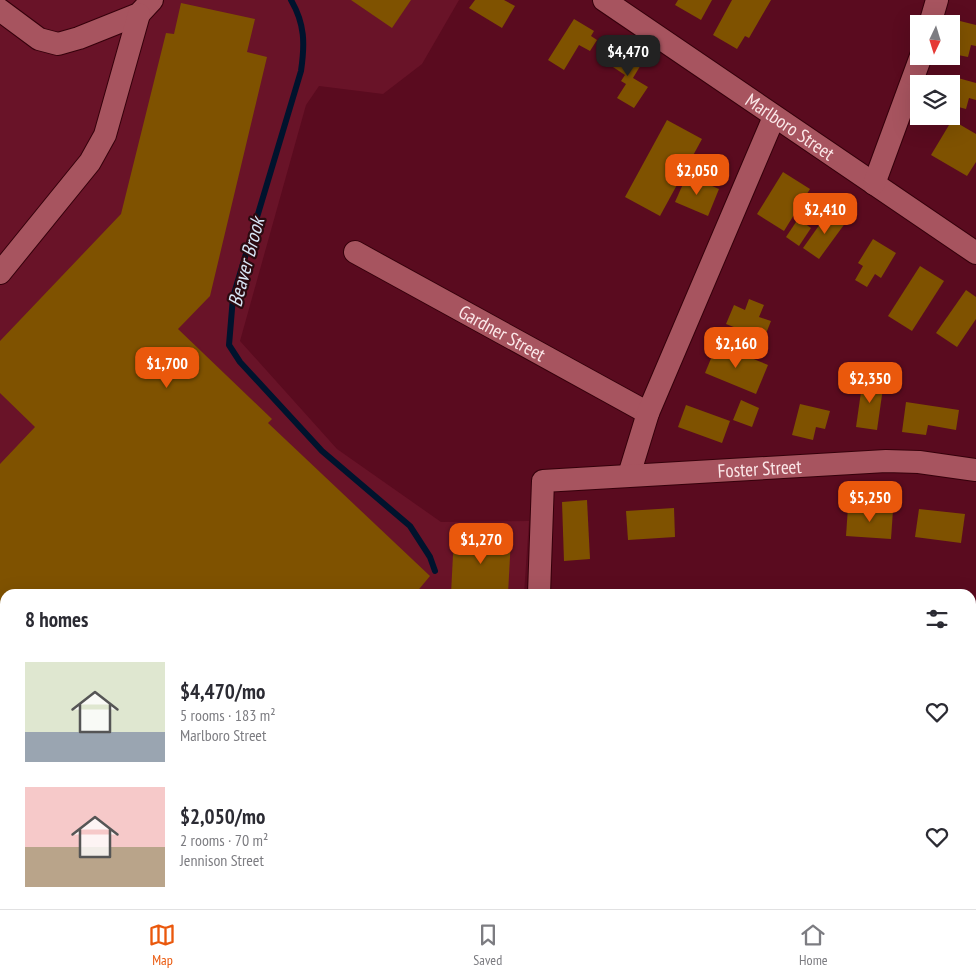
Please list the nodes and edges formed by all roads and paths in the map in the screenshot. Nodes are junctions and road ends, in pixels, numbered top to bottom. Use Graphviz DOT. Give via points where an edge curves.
graph roads {
  1 [pos="604,0"];
  2 [pos="937,0"];
  3 [pos="145,7"];
  4 [pos="7,10"];
  5 [pos="933,15"];
  6 [pos="918,65"];
  7 [pos="774,117"];
  8 [pos="874,184"];
  9 [pos="355,252"];
  10 [pos="976,252"];
  11 [pos="0,273"];
  12 [pos="648,413"];
  13 [pos="976,470"];
  14 [pos="628,475"];
  15 [pos="539,589"];
  1 -- 7 [label="street, Marlboro Street"];
  2 -- 5 [label="street"];
  3 -- 4 [label="street" via="79,38 58,44 39,39"];
  3 -- 11 [label="street" via="105,135 90,162"];
  6 -- 8 [label="street"];
  7 -- 8 [label="street, Marlboro Street"];
  7 -- 12 [label="street"];
  8 -- 10 [label="street, Marlboro Street"];
  9 -- 12 [label="street, Gardner Street"];
  12 -- 14 [label="street"];
  13 -- 14 [label="street, Foster Street" via="886,461"];
  14 -- 15 [label="street, Foster Street" via="543,481"];
}
